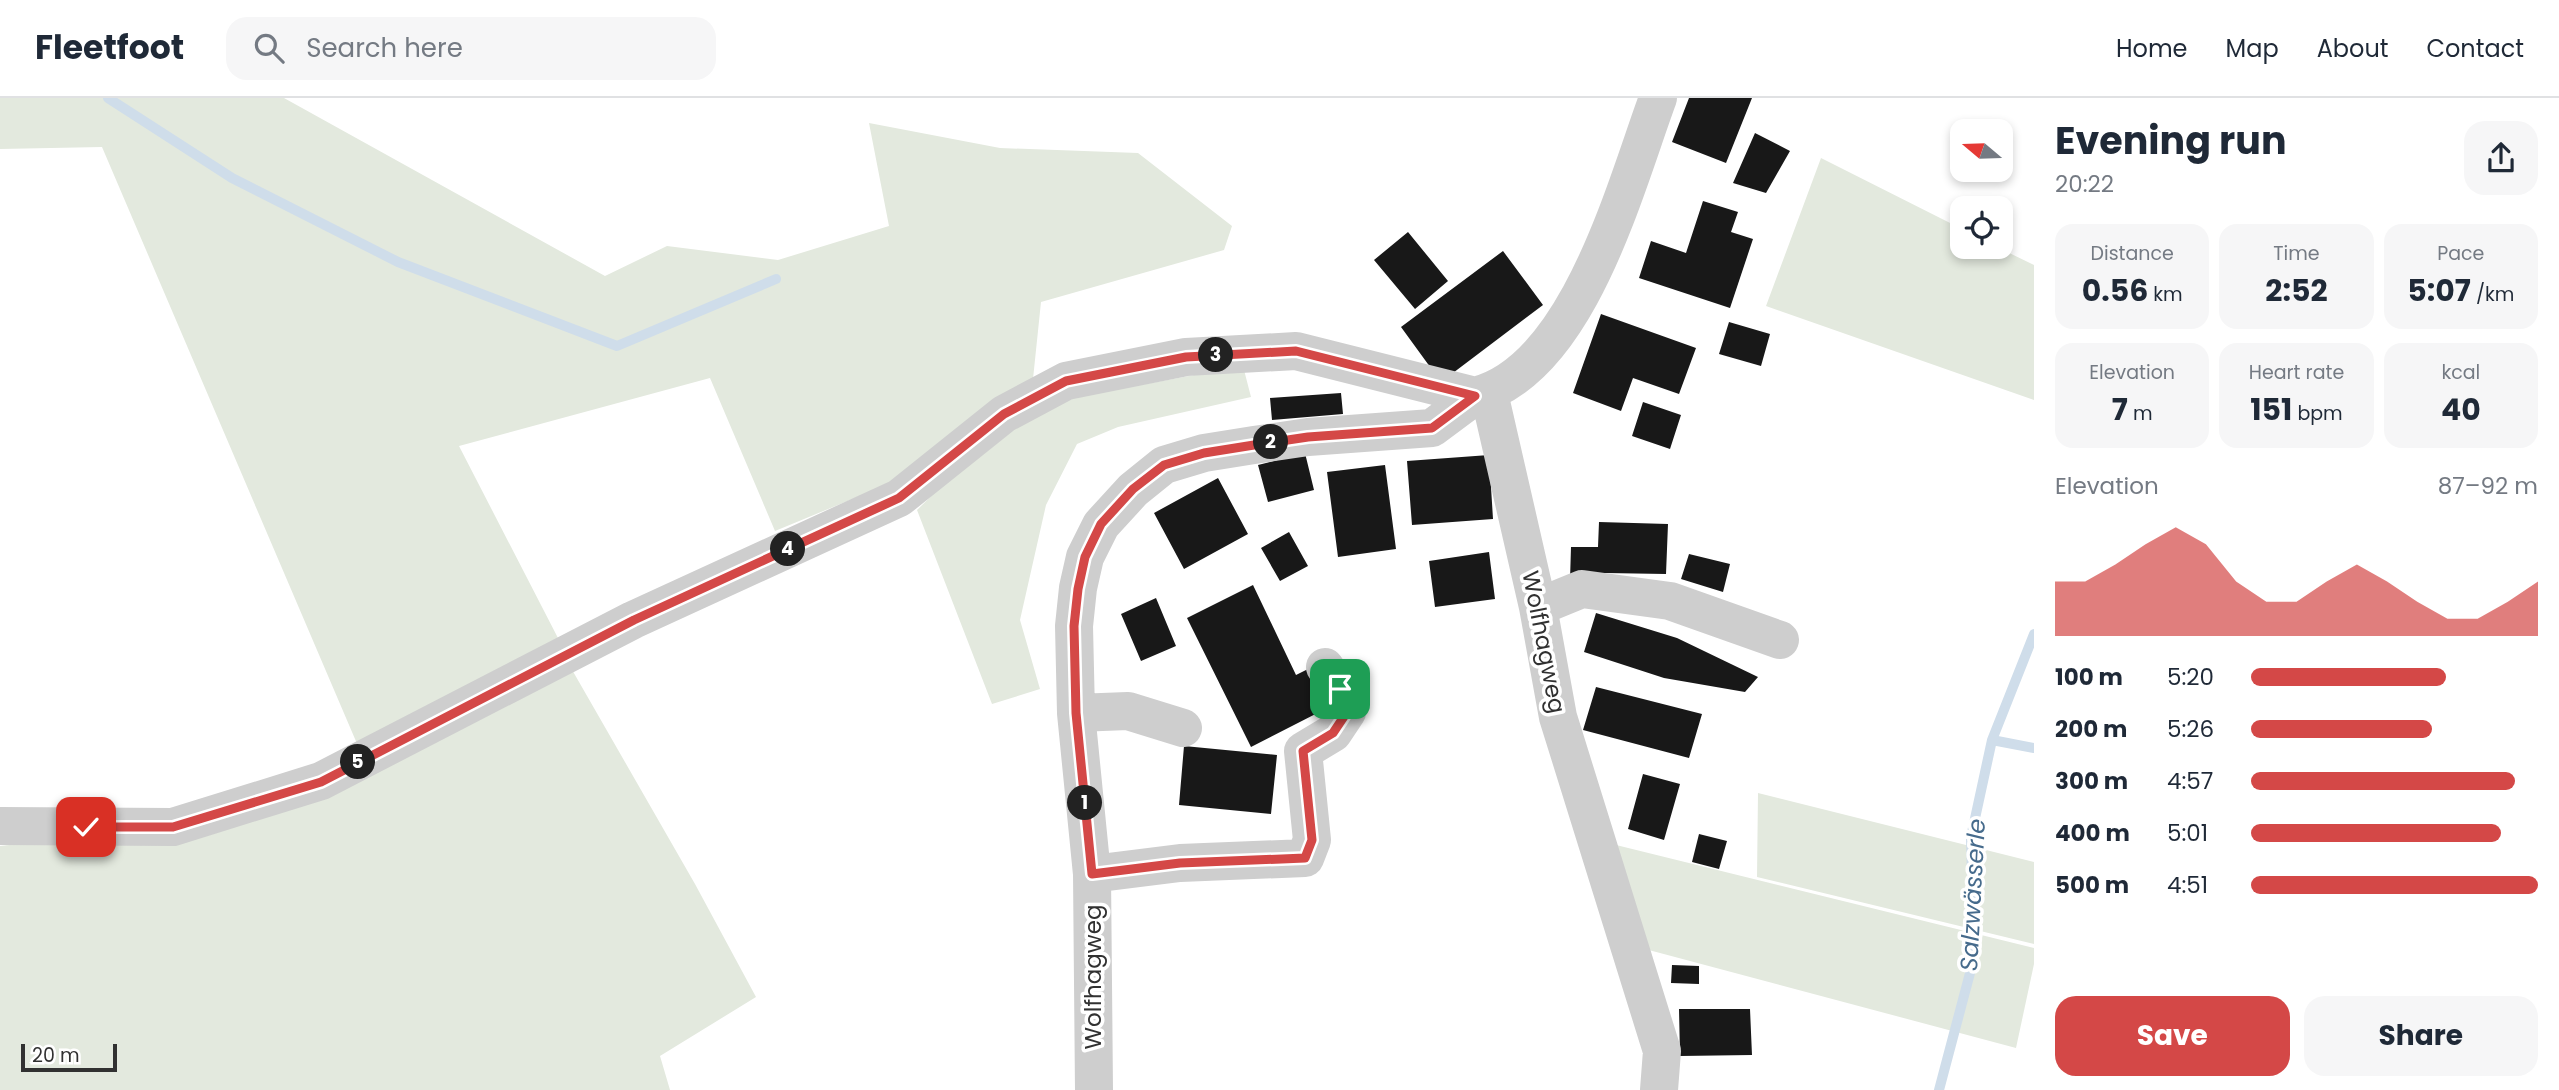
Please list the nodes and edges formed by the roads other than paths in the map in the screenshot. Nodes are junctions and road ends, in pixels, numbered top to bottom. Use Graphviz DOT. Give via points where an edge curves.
graph roads {
  1 [pos="1658,98"];
  2 [pos="1482,395"];
  3 [pos="1538,607"];
  4 [pos="1780,640"];
  5 [pos="1325,667"];
  6 [pos="1076,713"];
  7 [pos="1183,728"];
  8 [pos="0,826"];
  9 [pos="1092,874"];
  10 [pos="1094,1090"];
  11 [pos="1659,1090"];
  1 -- 2 [label="street" via="1597,263 1573,309 1541,351 1511,380"];
  2 -- 3 [label="street, Wolfhagweg"];
  2 -- 6 [label="street, Wolfhagweg" via="1432,428 1308,437 1204,453 1164,465 1133,489 1101,524 1085,557 1074,626"];
  2 -- 8 [label="street" via="1296,351 1186,357 1066,381 1004,414 899,498 634,620 321,782 173,827"];
  3 -- 4 [label="street" via="1582,589 1670,601"];
  3 -- 11 [label="street, Wolfhagweg" via="1558,717 1662,1051"];
  5 -- 9 [label="street" via="1340,689 1347,712 1333,733 1303,751 1312,840 1305,858 1180,863"];
  6 -- 7 [label="street" via="1128,710"];
  6 -- 9 [label="street, Wolfhagweg"];
  9 -- 10 [label="street, Wolfhagweg"];
}
